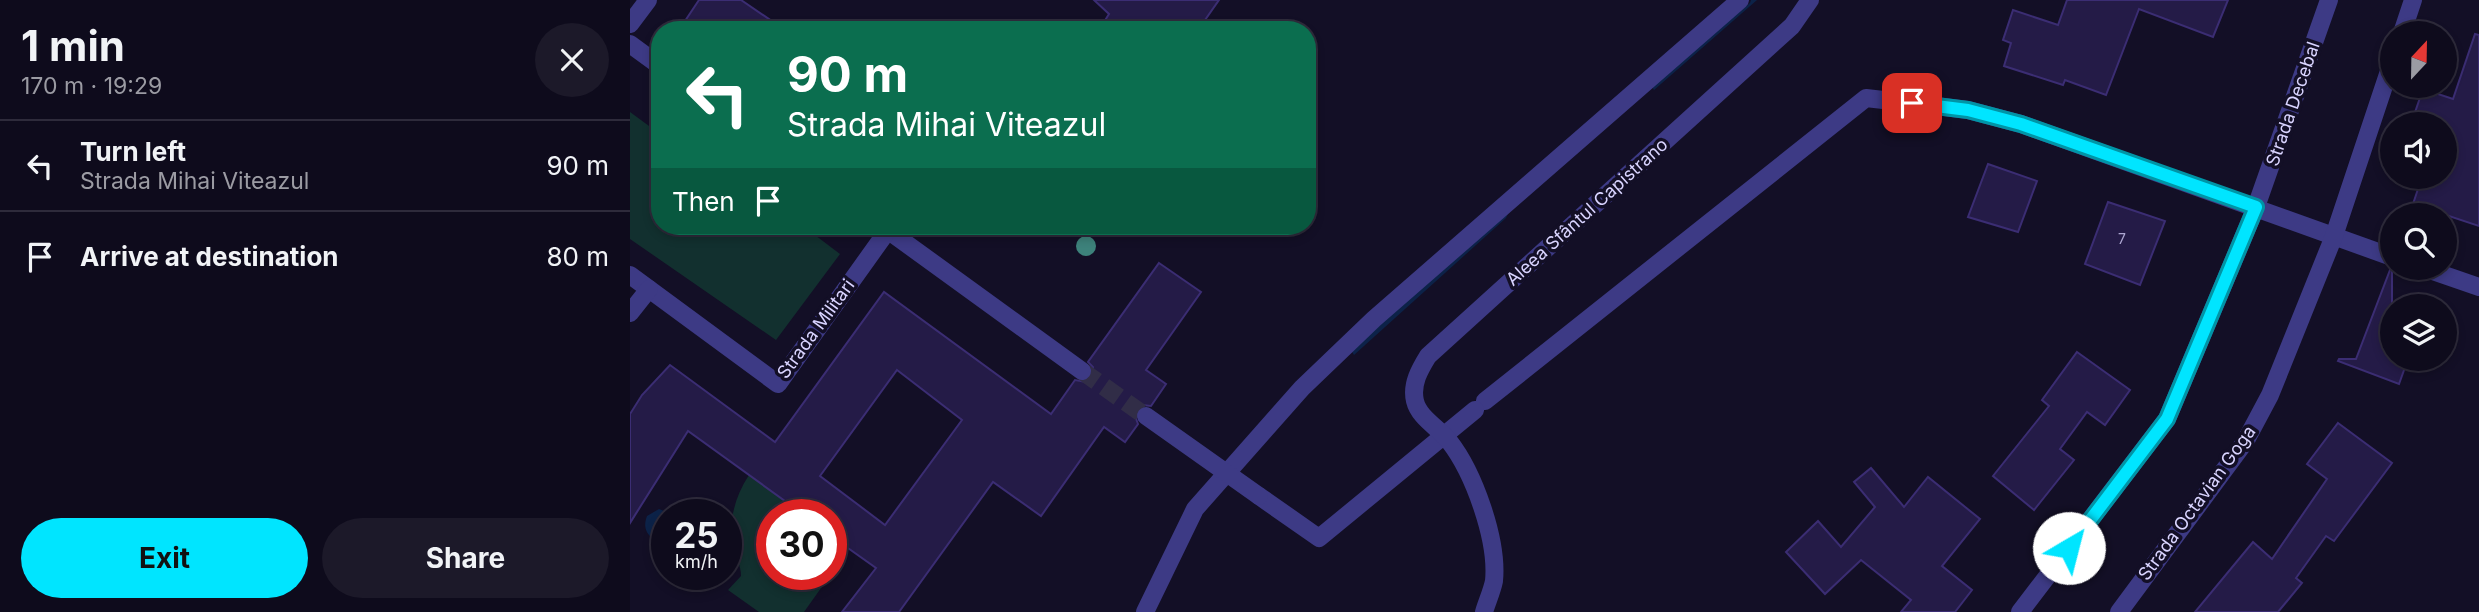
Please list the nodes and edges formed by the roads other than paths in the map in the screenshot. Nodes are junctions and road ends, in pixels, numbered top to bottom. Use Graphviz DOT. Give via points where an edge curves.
graph roads {
  1 [pos="648,0"];
  2 [pos="1740,0"];
  3 [pos="1810,0"];
  4 [pos="2329,0"];
  5 [pos="2413,0"];
  6 [pos="2406,21"];
  7 [pos="630,24"];
  8 [pos="630,44"];
  9 [pos="651,59"];
  10 [pos="2380,98"];
  11 [pos="1892,101"];
  12 [pos="1912,103"];
  13 [pos="2256,207"];
  14 [pos="880,235"];
  15 [pos="895,235"];
  16 [pos="2334,236"];
  17 [pos="2380,253"];
  18 [pos="630,275"];
  19 [pos="2457,279"];
  20 [pos="2479,287"];
  21 [pos="649,289"];
  22 [pos="630,313"];
  23 [pos="1077,368"];
  24 [pos="1145,416"];
  25 [pos="1445,435"];
  26 [pos="1145,612"];
  27 [pos="1484,612"];
  28 [pos="2020,612"];
  29 [pos="2119,612"];
  1 -- 7 [label="street"];
  2 -- 26 [label="street" via="1374,319 1303,388 1195,509"];
  3 -- 25 [label="street, Aleea Sfântul Capistrano" via="1792,26 1428,356 1416,377 1415,401"];
  4 -- 13 [label="street, Strada Decebal"];
  5 -- 6 [label="street"];
  8 -- 9 [label="street"];
  10 -- 16 [label="street"];
  11 -- 25 [label="street" via="1866,98"];
  12 -- 13 [label="street" via="1968,110 2021,124"];
  13 -- 16 [label="street"];
  13 -- 28 [label="street" via="2167,419"];
  14 -- 21 [label="street, Strada Militari" via="778,384"];
  15 -- 23 [label="street"];
  16 -- 17 [label="street"];
  16 -- 29 [label="street, Strada Octavian Goga" via="2270,395 2245,442"];
  18 -- 21 [label="street, Strada Militari"];
  19 -- 20 [label="street"];
  21 -- 22 [label="street"];
  24 -- 25 [label="street, bridge" via="1319,538"];
  25 -- 27 [label="street, Aleea Sfântul Capistrano" via="1463,458 1493,540 1494,583"];
}
